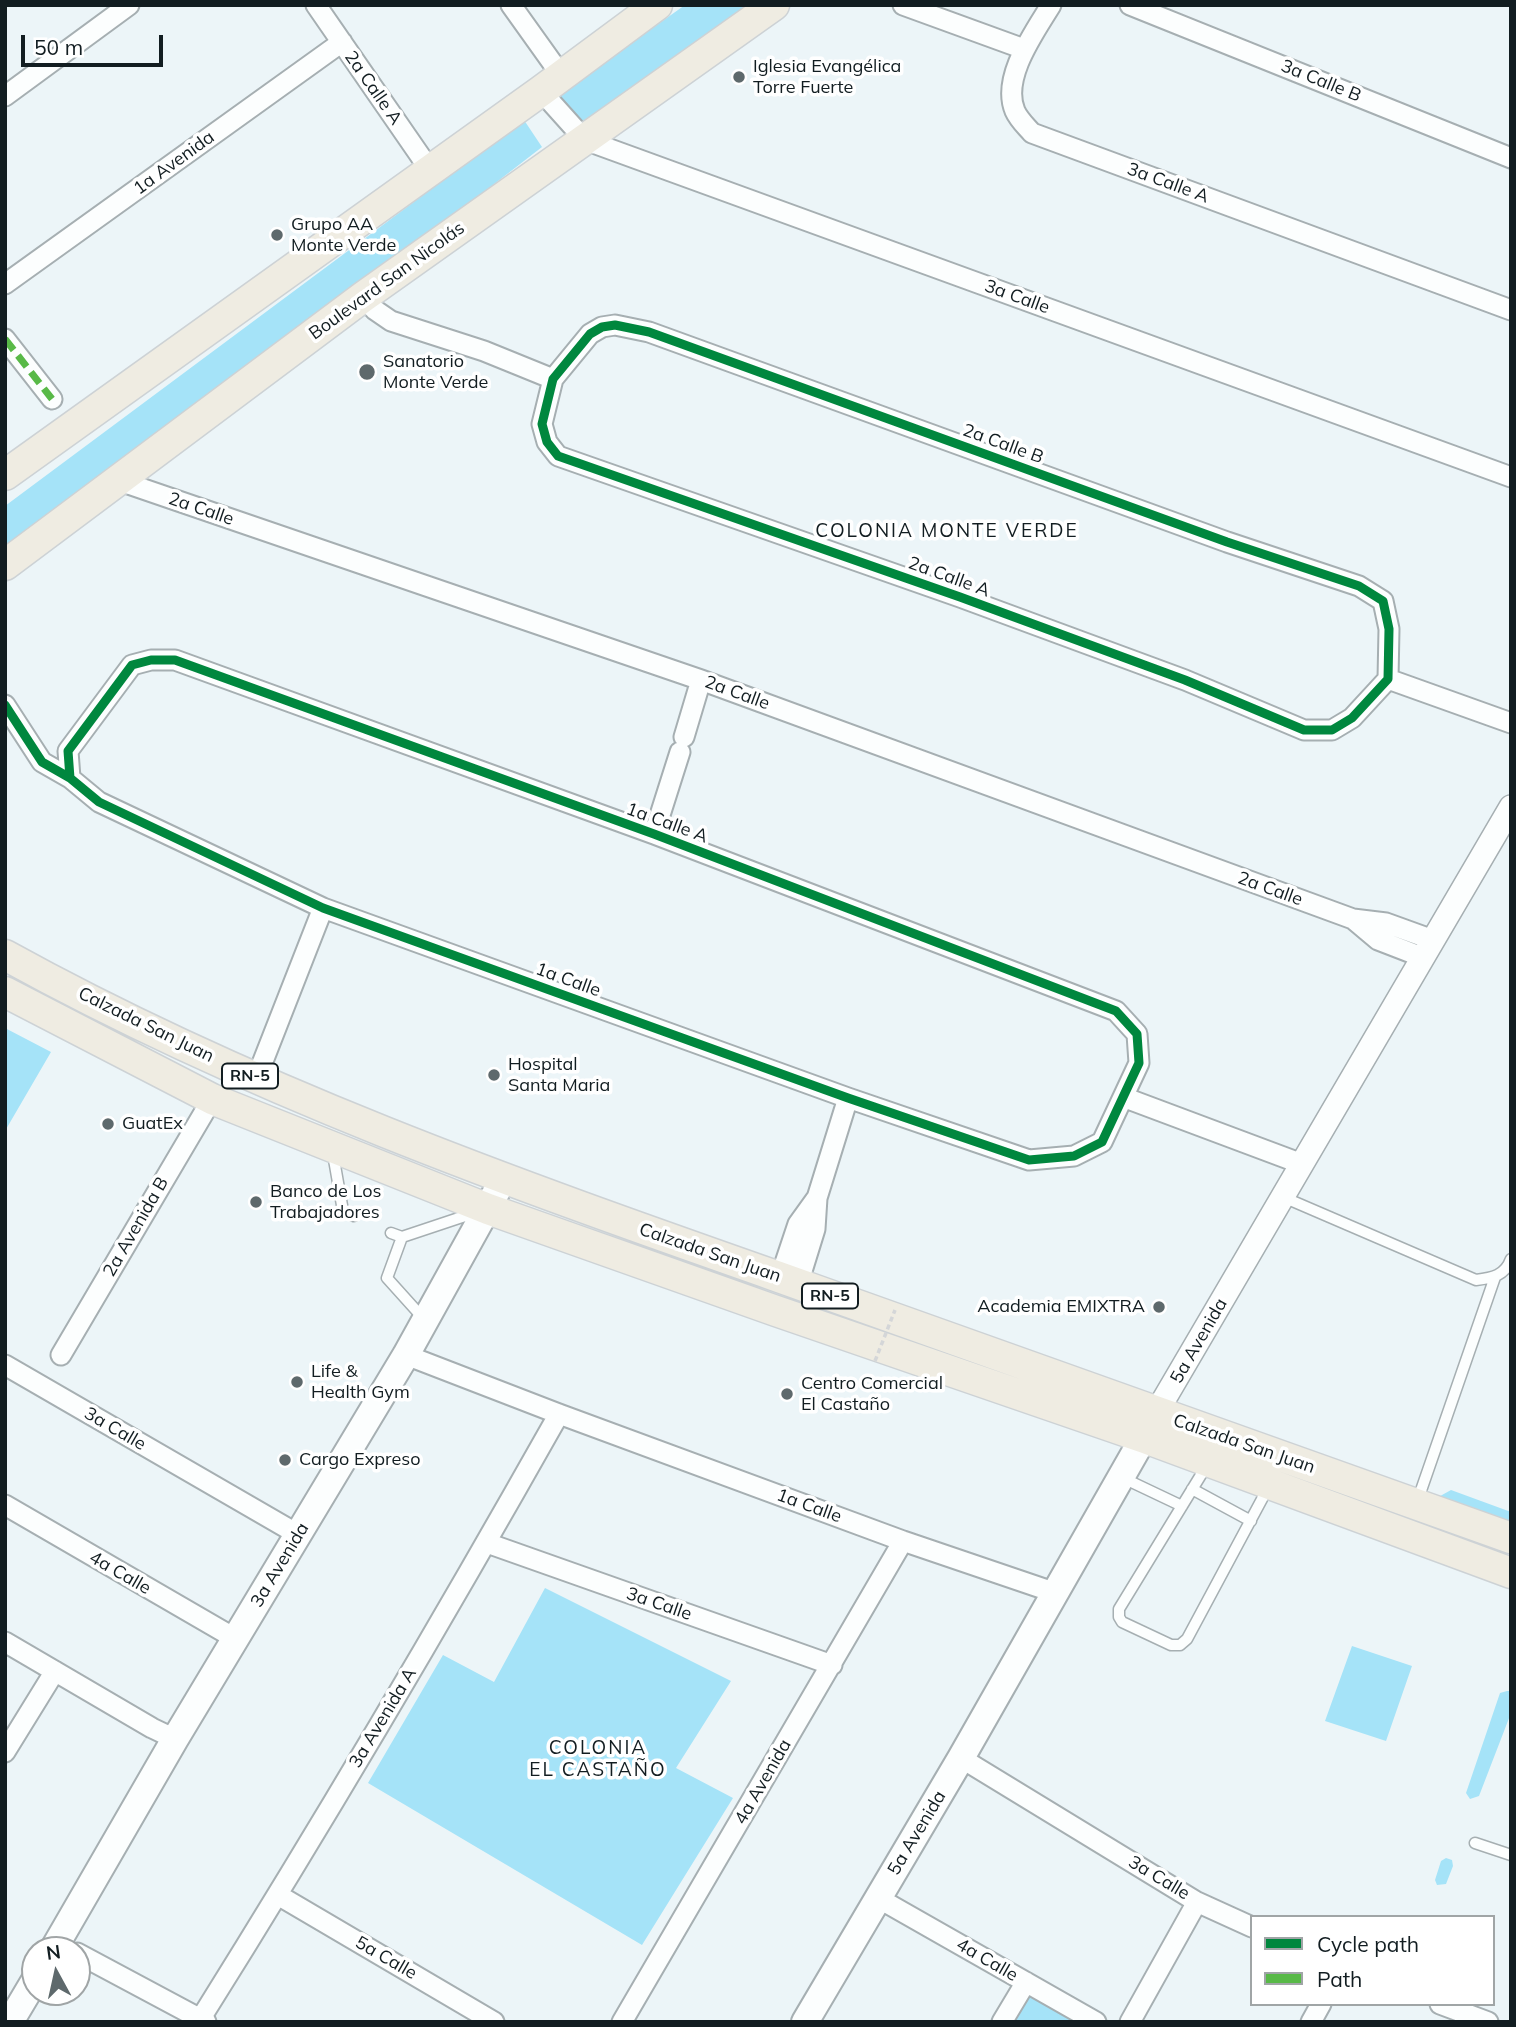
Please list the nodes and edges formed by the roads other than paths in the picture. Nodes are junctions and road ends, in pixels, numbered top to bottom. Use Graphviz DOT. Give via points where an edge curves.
graph roads {
  1 [pos="129,5"];
  2 [pos="316,5"];
  3 [pos="511,5"];
  4 [pos="657,5"];
  5 [pos="774,5"];
  6 [pos="904,5"];
  7 [pos="1051,5"];
  8 [pos="1130,5"];
  9 [pos="342,43"];
  10 [pos="1024,49"];
  11 [pos="551,83"];
  12 [pos="5,96"];
  13 [pos="585,140"];
  14 [pos="1511,158"];
  15 [pos="430,170"];
  16 [pos="5,284"];
  17 [pos="363,297"];
  18 [pos="1511,310"];
  19 [pos="5,340"];
  20 [pos="553,379"];
  21 [pos="52,399"];
  22 [pos="5,475"];
  23 [pos="1511,477"];
  24 [pos="117,480"];
  25 [pos="5,565"];
  26 [pos="1388,679"];
  27 [pos="701,680"];
  28 [pos="5,705"];
  29 [pos="1511,723"];
  30 [pos="70,778"];
  31 [pos="1511,807"];
  32 [pos="654,834"];
  33 [pos="1503,837"];
  34 [pos="323,908"];
  35 [pos="1427,948"];
  36 [pos="5,955"];
  37 [pos="5,992"];
  38 [pos="256,1079"];
  39 [pos="1123,1097"];
  40 [pos="848,1098"];
  41 [pos="212,1099"];
  42 [pos="331,1146"];
  43 [pos="1302,1164"];
  44 [pos="504,1178"];
  45 [pos="1283,1197"];
  46 [pos="488,1209"];
  47 [pos="354,1216"];
  48 [pos="1511,1259"];
  49 [pos="1495,1278"];
  50 [pos="789,1281"];
  51 [pos="425,1320"];
  52 [pos="61,1355"];
  53 [pos="405,1355"];
  54 [pos="5,1366"];
  55 [pos="559,1414"];
  56 [pos="1151,1425"];
  57 [pos="1209,1461"];
  58 [pos="1122,1478"];
  59 [pos="1270,1484"];
  60 [pos="1192,1489"];
  61 [pos="5,1505"];
  62 [pos="1416,1505"];
  63 [pos="1182,1506"];
  64 [pos="1251,1521"];
  65 [pos="299,1535"];
  66 [pos="1511,1538"];
  67 [pos="903,1541"];
  68 [pos="486,1543"];
  69 [pos="1511,1573"];
  70 [pos="1056,1593"];
  71 [pos="236,1639"];
  72 [pos="5,1642"];
  73 [pos="832,1665"];
  74 [pos="55,1671"];
  75 [pos="174,1739"];
  76 [pos="5,1752"];
  77 [pos="961,1758"];
  78 [pos="1475,1843"];
  79 [pos="1511,1855"];
  80 [pos="278,1895"];
  81 [pos="878,1898"];
  82 [pos="1197,1902"];
  83 [pos="1250,1926"];
  84 [pos="72,1936"];
  85 [pos="91,1962"];
  86 [pos="1026,1982"];
  87 [pos="21,2004"];
  88 [pos="1320,2006"];
  89 [pos="1445,2006"];
  90 [pos="204,2020"];
  91 [pos="10,2022"];
  92 [pos="494,2022"];
  93 [pos="622,2022"];
  94 [pos="805,2022"];
  95 [pos="1002,2022"];
  96 [pos="1096,2022"];
  97 [pos="1130,2022"];
  98 [pos="1311,2022"];
  99 [pos="1488,2022"];
  1 -- 12 [label="street"];
  2 -- 9 [label="street, 2a Calle A"];
  3 -- 11 [label="street, 3a Calle"];
  4 -- 11 [label="main road"];
  5 -- 13 [label="main road, Boulevard San Nicolás"];
  6 -- 10 [label="street"];
  7 -- 10 [label="street"];
  8 -- 14 [label="street, 3a Calle B"];
  9 -- 15 [label="street, 2a Calle A"];
  9 -- 16 [label="street, 1a Avenida"];
  10 -- 18 [label="street, 3a Calle A" via="1012,82 1012,98 1018,117 1032,133"];
  11 -- 13 [label="street, 3a Calle"];
  11 -- 15 [label="main road"];
  13 -- 17 [label="main road, Boulevard San Nicolás"];
  13 -- 23 [label="street, 3a Calle"];
  15 -- 22 [label="main road"];
  17 -- 20 [label="street" via="391,321"];
  17 -- 24 [label="main road, Boulevard San Nicolás"];
  19 -- 21 [label="street"];
  20 -- 26 [label="street, 2a Calle B" via="590,334 602,327 649,332 1359,586 1383,601 1389,628"];
  20 -- 26 [label="street, 2a Calle A" via="542,424 547,442 558,456 911,579 1185,680 1304,730 1332,730 1352,718"];
  24 -- 25 [label="main road, Boulevard San Nicolás"];
  24 -- 27 [label="street, 2a Calle"];
  26 -- 29 [label="street"];
  27 -- 32 [label="street"];
  27 -- 35 [label="street, 2a Calle" via="1353,919 1386,923"];
  28 -- 30 [label="street, 1a Calle" via="43,762"];
  30 -- 32 [label="street, 1a Calle A" via="68,751 132,665 175,660"];
  30 -- 34 [label="street, 1a Calle" via="99,802"];
  31 -- 33 [label="street, 5a Avenida"];
  32 -- 39 [label="street, 1a Calle A" via="1116,1011 1137,1034 1139,1063"];
  33 -- 35 [label="street, 5a Avenida"];
  34 -- 38 [label="street"];
  34 -- 40 [label="street, 1a Calle"];
  35 -- 43 [label="street, 5a Avenida"];
  36 -- 38 [label="main road, Calzada San Juan / RN-5"];
  37 -- 41 [label="main road, Calzada San Juan / RN-5"];
  38 -- 44 [label="main road, Calzada San Juan / RN-5"];
  39 -- 40 [label="street, 1a Calle" via="1102,1142 1074,1156 1030,1160"];
  39 -- 43 [label="street"];
  40 -- 50 [label="street" via="817,1198 814,1229"];
  41 -- 42 [label="main road, Calzada San Juan / RN-5"];
  41 -- 52 [label="street, 2a Avenida B"];
  42 -- 46 [label="main road, Calzada San Juan / RN-5"];
  42 -- 47 [label="lane" via="343,1211"];
  43 -- 45 [label="street, 5a Avenida"];
  44 -- 46 [label="main road, 3a Avenida"];
  44 -- 50 [label="main road, Calzada San Juan / RN-5"];
  45 -- 49 [label="lane" via="1476,1280"];
  45 -- 56 [label="street, 5a Avenida"];
  46 -- 51 [label="main road, 3a Avenida"];
  46 -- 51 [label="lane" via="397,1235 387,1278"];
  46 -- 56 [label="main road, Calzada San Juan / RN-5" via="776,1311"];
  48 -- 49 [label="lane"];
  49 -- 62 [label="lane"];
  50 -- 56 [label="main road, Calzada San Juan / RN-5"];
  51 -- 53 [label="main road, 3a Avenida"];
  53 -- 55 [label="street, 1a Calle"];
  53 -- 65 [label="main road, 3a Avenida"];
  54 -- 65 [label="street, 3a Calle"];
  55 -- 67 [label="street, 1a Calle"];
  55 -- 68 [label="street, 3a Avenida A"];
  56 -- 57 [label="main road, Calzada San Juan / RN-5"];
  56 -- 58 [label="main road, 5a Avenida"];
  56 -- 62 [label="main road, Calzada San Juan / RN-5"];
  57 -- 59 [label="main road, Calzada San Juan / RN-5"];
  57 -- 60 [label="lane"];
  58 -- 63 [label="lane"];
  58 -- 70 [label="main road, 5a Avenida"];
  59 -- 64 [label="lane"];
  59 -- 69 [label="main road, Calzada San Juan / RN-5"];
  60 -- 63 [label="lane"];
  60 -- 64 [label="lane"];
  61 -- 71 [label="street, 4a Calle"];
  62 -- 66 [label="main road, Calzada San Juan / RN-5"];
  63 -- 64 [label="lane" via="1119,1609 1122,1622 1171,1645 1187,1639"];
  65 -- 71 [label="main road, 3a Avenida"];
  67 -- 70 [label="street, 1a Calle"];
  67 -- 73 [label="street, 4a Avenida"];
  68 -- 73 [label="street, 3a Calle"];
  68 -- 80 [label="street, 3a Avenida A"];
  70 -- 77 [label="main road, 5a Avenida"];
  71 -- 75 [label="main road, 3a Avenida"];
  72 -- 74 [label="street"];
  73 -- 93 [label="street, 4a Avenida"];
  74 -- 75 [label="street"];
  74 -- 76 [label="street"];
  75 -- 84 [label="main road, 3a Avenida"];
  77 -- 81 [label="main road, 5a Avenida"];
  77 -- 82 [label="street, 3a Calle"];
  78 -- 79 [label="lane"];
  80 -- 90 [label="street, 3a Avenida A"];
  80 -- 92 [label="street, 5a Calle"];
  81 -- 86 [label="street, 4a Calle"];
  81 -- 94 [label="main road, 5a Avenida"];
  82 -- 83 [label="street, 3a Calle"];
  82 -- 97 [label="street"];
  85 -- 90 [label="street"];
  86 -- 95 [label="street"];
  86 -- 96 [label="street, 4a Calle"];
  87 -- 91 [label="main road"];
  88 -- 98 [label="street"];
  89 -- 99 [label="street"];
}
